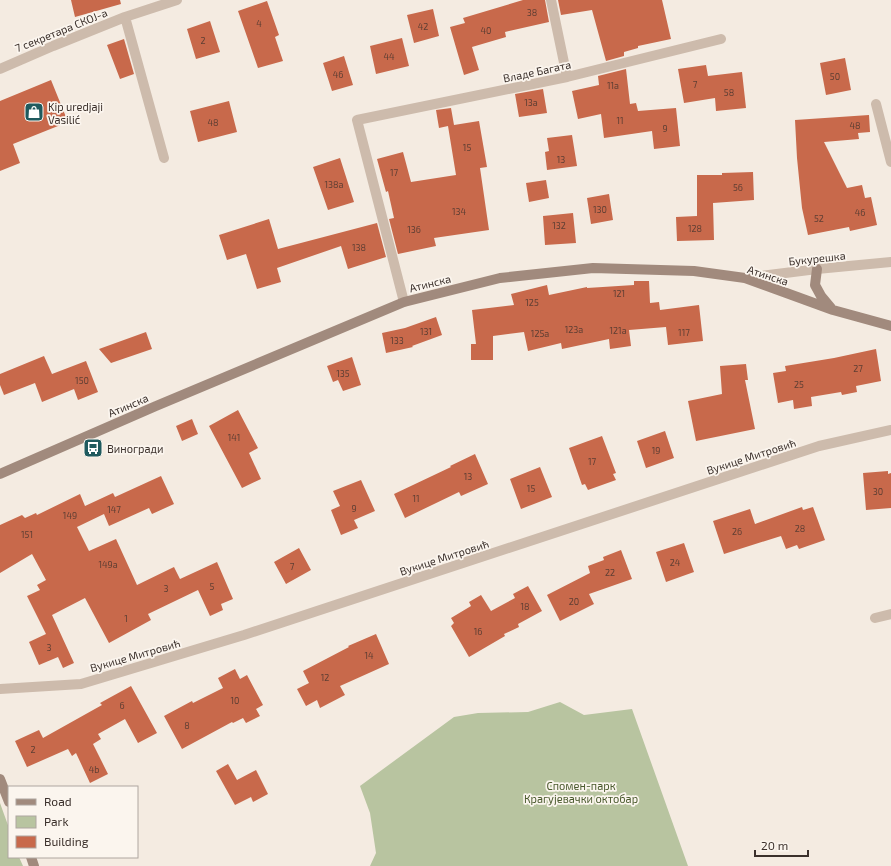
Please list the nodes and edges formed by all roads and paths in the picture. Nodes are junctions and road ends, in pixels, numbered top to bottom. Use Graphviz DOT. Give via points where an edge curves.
graph roads {
  1 [pos="177,0"];
  2 [pos="552,0"];
  3 [pos="125,17"];
  4 [pos="721,39"];
  5 [pos="0,69"];
  6 [pos="568,77"];
  7 [pos="876,104"];
  8 [pos="164,158"];
  9 [pos="891,162"];
  10 [pos="891,262"];
  11 [pos="817,269"];
  12 [pos="745,278"];
  13 [pos="404,302"];
  14 [pos="833,310"];
  15 [pos="891,326"];
  16 [pos="891,430"];
  17 [pos="0,474"];
  18 [pos="891,614"];
  19 [pos="875,618"];
  20 [pos="0,689"];
  21 [pos="0,779"];
  22 [pos="8,799"];
  1 -- 3 [label="street, 7 секретара СКОЈ-а"];
  2 -- 6 [label="street"];
  3 -- 5 [label="street, 7 секретара СКОЈ-а"];
  3 -- 8 [label="street"];
  4 -- 6 [label="street, Владе Багата"];
  6 -- 13 [label="street, Владе Багата" via="357,120"];
  7 -- 9 [label="street"];
  10 -- 11 [label="street, Букурешка"];
  11 -- 12 [label="street, Букурешка"];
  11 -- 14 [label="street" via="815,285 820,296"];
  12 -- 13 [label="street, Атинска" via="694,271 593,268 500,278"];
  12 -- 14 [label="street, Атинска"];
  13 -- 17 [label="street, Атинска"];
  14 -- 15 [label="street, Атинска"];
  16 -- 20 [label="street, Вукице Митровић" via="819,446 244,635 81,684"];
  18 -- 19 [label="street"];
  21 -- 22 [label="street"];
}
